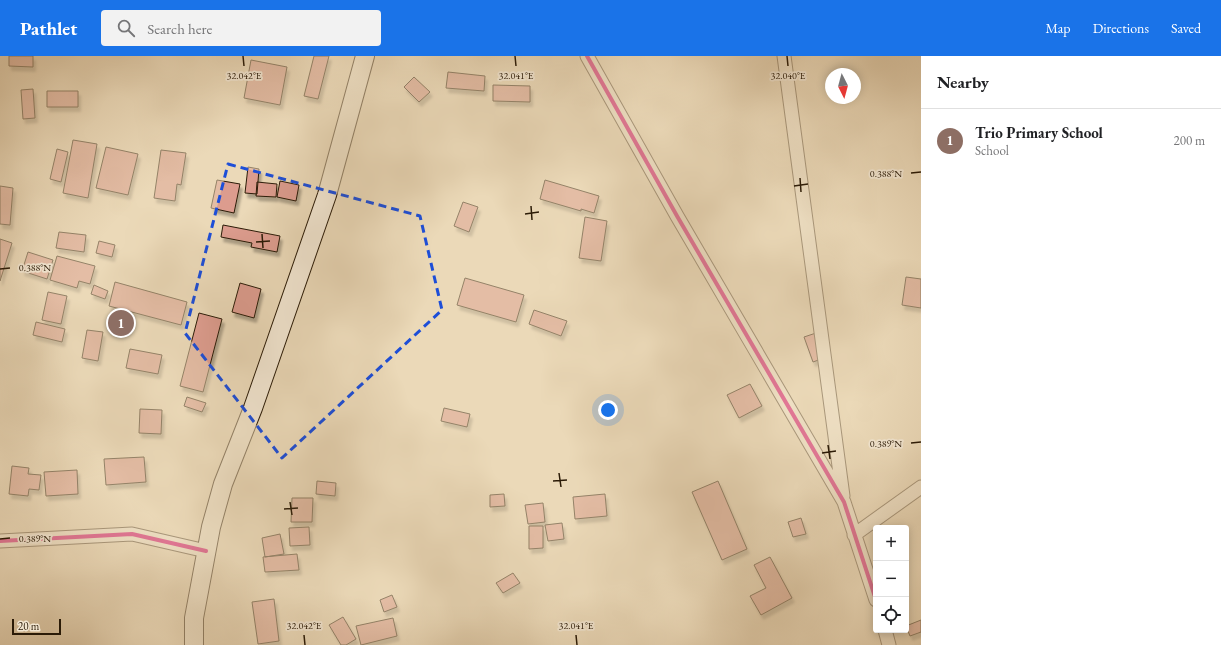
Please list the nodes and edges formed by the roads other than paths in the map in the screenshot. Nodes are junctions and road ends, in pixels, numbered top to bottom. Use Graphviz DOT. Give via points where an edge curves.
graph roads {
  1 [pos="365,56"];
  2 [pos="587,56"];
  3 [pos="784,56"];
  4 [pos="921,487"];
  5 [pos="844,502"];
  6 [pos="854,535"];
  7 [pos="0,541"];
  8 [pos="206,551"];
  9 [pos="875,597"];
  10 [pos="886,633"];
  11 [pos="194,645"];
  12 [pos="889,645"];
  1 -- 8 [label="main road" via="327,195 223,484"];
  2 -- 5 [label="street"];
  3 -- 5 [label="street"];
  4 -- 6 [label="street"];
  5 -- 6 [label="street"];
  6 -- 9 [label="street"];
  7 -- 8 [label="street" via="132,534"];
  8 -- 11 [label="main road" via="194,618"];
  10 -- 12 [label="street"];
}
